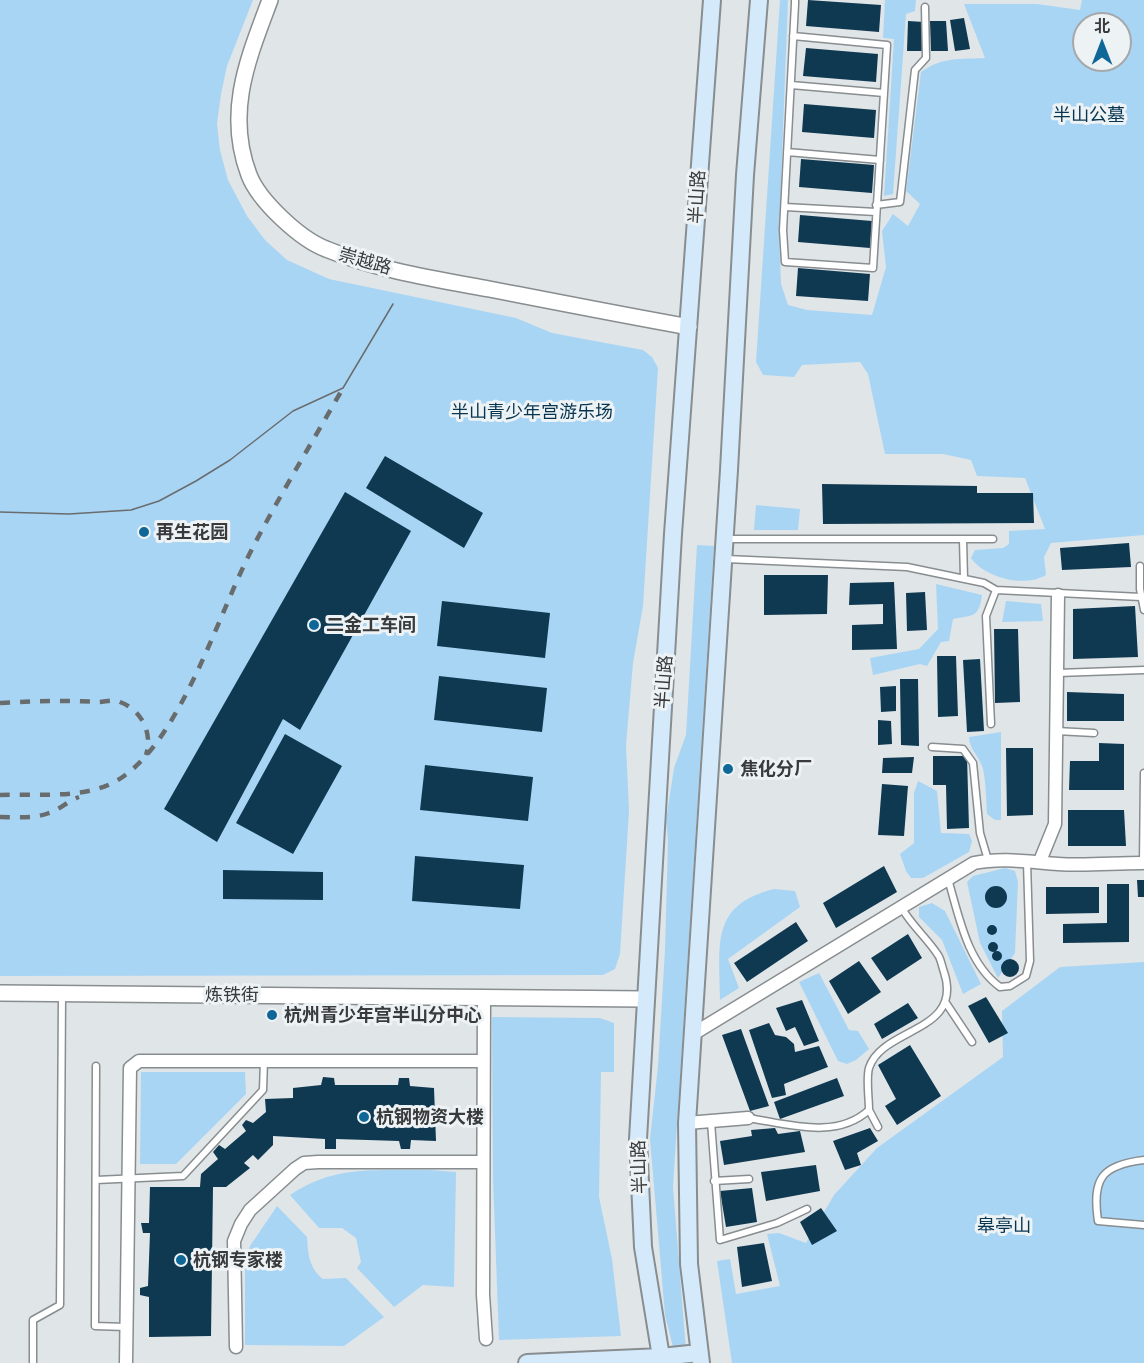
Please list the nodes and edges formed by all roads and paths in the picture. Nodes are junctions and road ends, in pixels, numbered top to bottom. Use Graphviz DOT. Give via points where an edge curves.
graph roads {
  1 [pos="270,0"];
  2 [pos="712,0"];
  3 [pos="759,0"];
  4 [pos="795,0"];
  5 [pos="925,6"];
  6 [pos="793,36"];
  7 [pos="791,85"];
  8 [pos="884,93"];
  9 [pos="787,152"];
  10 [pos="880,160"];
  11 [pos="785,207"];
  12 [pos="876,209"];
  13 [pos="689,327"];
  14 [pos="963,539"];
  15 [pos="993,539"];
  16 [pos="724,540"];
  17 [pos="722,559"];
  18 [pos="1140,566"];
  19 [pos="964,579"];
  20 [pos="1142,588"];
  21 [pos="996,590"];
  22 [pos="1058,595"];
  23 [pos="1141,597"];
  24 [pos="1144,610"];
  25 [pos="1144,670"];
  26 [pos="1056,673"];
  27 [pos="992,724"];
  28 [pos="1055,731"];
  29 [pos="1094,733"];
  30 [pos="932,747"];
  31 [pos="1144,773"];
  32 [pos="988,860"];
  33 [pos="1027,861"];
  34 [pos="1040,861"];
  35 [pos="1143,864"];
  36 [pos="948,878"];
  37 [pos="900,907"];
  38 [pos="0,993"];
  39 [pos="62,993"];
  40 [pos="483,997"];
  41 [pos="644,999"];
  42 [pos="946,1003"];
  43 [pos="693,1034"];
  44 [pos="972,1042"];
  45 [pos="264,1059"];
  46 [pos="483,1061"];
  47 [pos="96,1066"];
  48 [pos="869,1110"];
  49 [pos="748,1118"];
  50 [pos="711,1122"];
  51 [pos="687,1123"];
  52 [pos="878,1127"];
  53 [pos="1144,1160"];
  54 [pos="483,1162"];
  55 [pos="128,1178"];
  56 [pos="749,1179"];
  57 [pos="96,1180"];
  58 [pos="714,1181"];
  59 [pos="807,1209"];
  60 [pos="1144,1225"];
  61 [pos="126,1327"];
  62 [pos="486,1339"];
  63 [pos="236,1347"];
  64 [pos="700,1358"];
  65 [pos="661,1360"];
  66 [pos="33,1363"];
  67 [pos="126,1363"];
  68 [pos="527,1363"];
  1 -- 13 [label="street, 崇越路" via="238,99 238,131 249,177 283,222 325,249 416,276"];
  2 -- 13 [label="main road, 半山路"];
  3 -- 16 [label="main road"];
  4 -- 6 [label="lane"];
  5 -- 12 [label="lane" via="926,58 915,70 900,201"];
  6 -- 7 [label="lane"];
  6 -- 8 [label="lane" via="887,45"];
  7 -- 8 [label="lane"];
  7 -- 9 [label="lane"];
  8 -- 10 [label="lane"];
  9 -- 10 [label="lane"];
  9 -- 11 [label="lane"];
  10 -- 12 [label="lane"];
  11 -- 12 [label="lane"];
  11 -- 12 [label="lane" via="785,262 873,268"];
  13 -- 41 [label="main road, 半山路"];
  14 -- 15 [label="lane"];
  14 -- 16 [label="lane"];
  14 -- 19 [label="lane"];
  16 -- 17 [label="main road"];
  17 -- 19 [label="lane" via="907,567"];
  17 -- 43 [label="main road"];
  18 -- 20 [label="lane"];
  19 -- 21 [label="lane"];
  20 -- 23 [label="lane"];
  21 -- 22 [label="lane"];
  21 -- 27 [label="lane" via="986,616"];
  22 -- 23 [label="lane"];
  22 -- 26 [label="street"];
  23 -- 24 [label="lane"];
  25 -- 26 [label="lane"];
  26 -- 28 [label="street"];
  28 -- 29 [label="lane"];
  28 -- 34 [label="street" via="1054,824"];
  30 -- 32 [label="lane" via="963,749 973,763 980,834"];
  31 -- 35 [label="lane"];
  32 -- 33 [label="street"];
  32 -- 36 [label="street" via="974,863"];
  33 -- 34 [label="street"];
  33 -- 36 [label="lane" via="1030,962 1026,976 1010,986 1000,987 989,979 965,938"];
  34 -- 35 [label="street"];
  36 -- 37 [label="street"];
  37 -- 42 [label="lane" via="938,955 949,987"];
  37 -- 43 [label="street"];
  38 -- 39 [label="street, 炼铁街"];
  39 -- 40 [label="street, 炼铁街"];
  39 -- 66 [label="lane" via="60,1305 33,1320"];
  40 -- 41 [label="street, 炼铁街"];
  40 -- 46 [label="street"];
  41 -- 65 [label="main road, 半山路" via="639,1163 643,1247"];
  42 -- 44 [label="lane"];
  42 -- 48 [label="lane" via="937,1014 876,1055 869,1069"];
  43 -- 51 [label="main road"];
  45 -- 46 [label="street"];
  45 -- 55 [label="lane" via="263,1090 183,1176"];
  45 -- 55 [label="street" via="139,1061 130,1068"];
  46 -- 54 [label="street"];
  47 -- 57 [label="lane"];
  48 -- 49 [label="lane" via="858,1120 824,1129"];
  48 -- 52 [label="lane"];
  49 -- 50 [label="street"];
  50 -- 51 [label="street"];
  50 -- 58 [label="lane"];
  51 -- 64 [label="main road" via="688,1264"];
  53 -- 60 [label="lane" via="1121,1163 1102,1174 1094,1197 1098,1221"];
  54 -- 62 [label="street"];
  54 -- 63 [label="street" via="318,1162 304,1163 295,1169 250,1210 234,1241"];
  55 -- 57 [label="lane"];
  55 -- 61 [label="street"];
  56 -- 58 [label="lane"];
  57 -- 61 [label="lane" via="95,1326"];
  58 -- 59 [label="lane" via="720,1240 777,1223"];
  61 -- 67 [label="street"];
  64 -- 65 [label="main road"];
  65 -- 68 [label="main road"];
}
